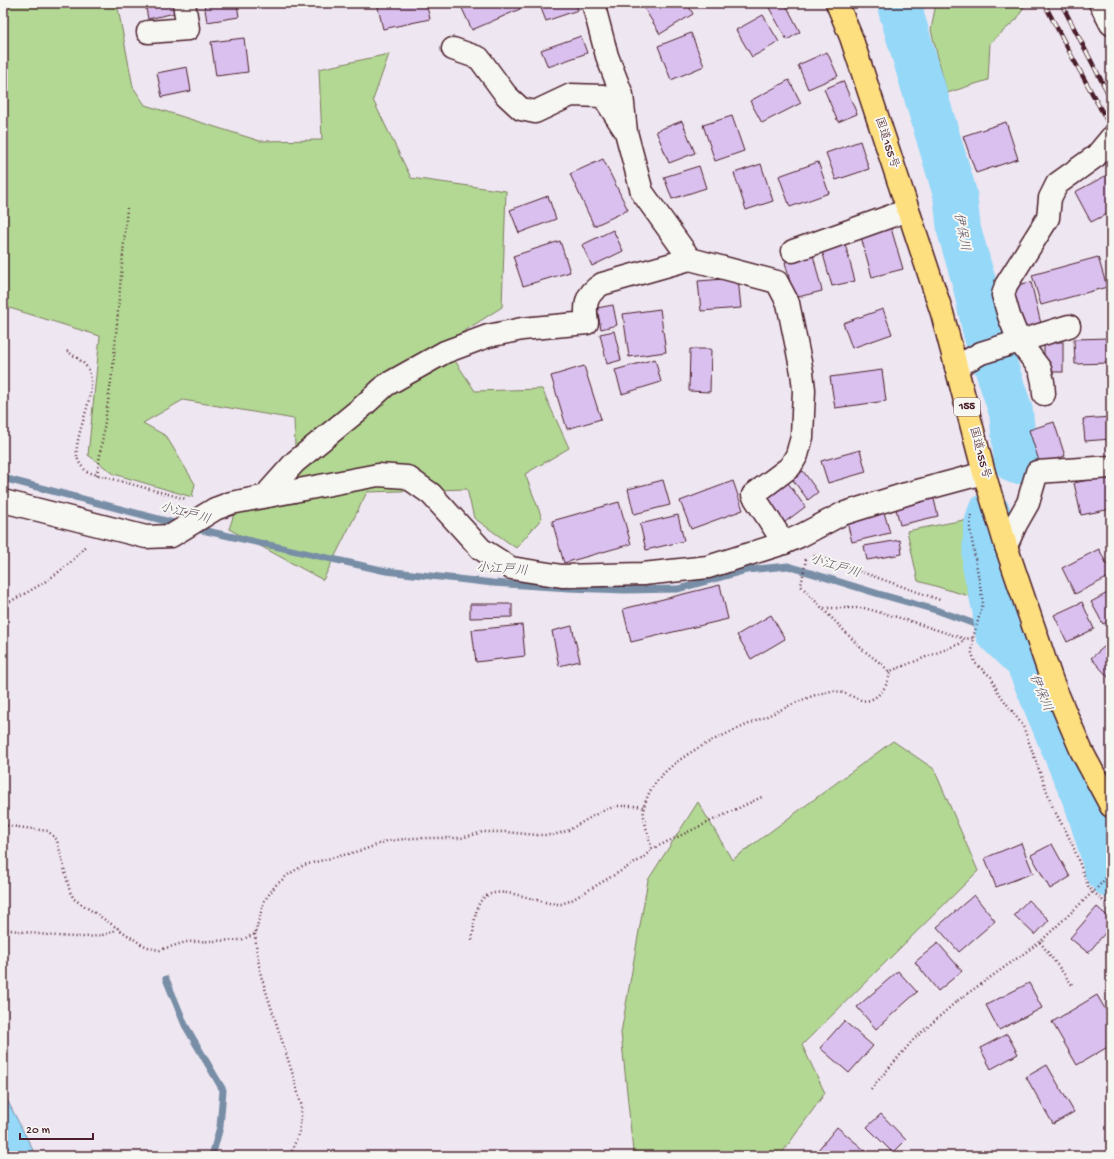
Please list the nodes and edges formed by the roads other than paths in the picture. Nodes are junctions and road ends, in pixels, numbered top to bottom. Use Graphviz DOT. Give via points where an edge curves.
graph roads {
  1 [pos="184,3"];
  2 [pos="593,3"];
  3 [pos="836,3"];
  4 [pos="1100,3"];
  5 [pos="1111,24"];
  6 [pos="148,32"];
  7 [pos="453,49"];
  8 [pos="626,132"];
  9 [pos="1111,138"];
  10 [pos="908,210"];
  11 [pos="793,251"];
  12 [pos="690,259"];
  13 [pos="1069,326"];
  14 [pos="1010,344"];
  15 [pos="956,367"];
  16 [pos="1044,394"];
  17 [pos="1111,467"];
  18 [pos="980,474"];
  19 [pos="267,496"];
  20 [pos="3,501"];
  21 [pos="784,543"];
  22 [pos="1006,546"];
  23 [pos="1111,806"];
  1 -- 6 [label="street" via="188,29"];
  2 -- 8 [label="street" via="607,56 622,95"];
  3 -- 10 [label="highway, 国道155号 / 155" via="853,44"];
  4 -- 5 [label="street"];
  7 -- 8 [label="street" via="480,58 506,95 520,109 535,112 571,95 603,96"];
  8 -- 12 [label="street" via="642,192"];
  9 -- 14 [label="street" via="1096,156 1057,184 1050,198 1048,218 1006,285 1003,295 1009,316"];
  10 -- 11 [label="street"];
  10 -- 15 [label="highway, 国道155号 / 155" via="942,313"];
  12 -- 19 [label="street" via="602,284 593,290 587,300 587,322 522,329 488,336 445,352 386,385 295,462"];
  12 -- 21 [label="street" via="777,282 788,303 804,390 802,437 797,455 790,467 753,495"];
  13 -- 14 [label="street"];
  14 -- 15 [label="street" via="981,353"];
  14 -- 16 [label="street" via="1040,369"];
  15 -- 18 [label="highway, 国道155号 / 155"];
  17 -- 22 [label="street" via="1037,472 1028,502"];
  18 -- 21 [label="street" via="842,514"];
  18 -- 22 [label="highway, 国道155号 / 155"];
  19 -- 20 [label="street" via="231,503 209,512 170,536 146,537"];
  19 -- 21 [label="street" via="378,474 407,477 431,494 481,549 511,568 562,576 643,574 708,567"];
  22 -- 23 [label="highway, 国道155号 / 155" via="1052,680 1082,752"];
}
